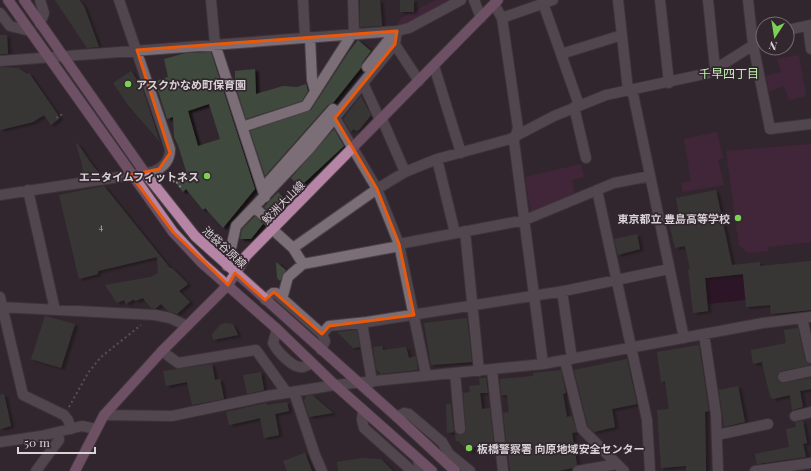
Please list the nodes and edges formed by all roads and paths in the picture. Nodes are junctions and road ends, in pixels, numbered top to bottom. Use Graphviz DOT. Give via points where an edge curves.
graph roads {
  1 [pos="8,0"];
  2 [pos="24,0"];
  3 [pos="40,0"];
  4 [pos="119,0"];
  5 [pos="211,0"];
  6 [pos="303,0"];
  7 [pos="352,0"];
  8 [pos="461,0"];
  9 [pos="474,0"];
  10 [pos="553,0"];
  11 [pos="618,0"];
  12 [pos="660,0"];
  13 [pos="708,0"];
  14 [pos="748,0"];
  15 [pos="496,2"];
  16 [pos="543,4"];
  17 [pos="0,13"];
  18 [pos="481,18"];
  19 [pos="502,18"];
  20 [pos="40,24"];
  21 [pos="809,26"];
  22 [pos="795,29"];
  23 [pos="30,31"];
  24 [pos="353,34"];
  25 [pos="622,35"];
  26 [pos="392,36"];
  27 [pos="308,38"];
  28 [pos="215,44"];
  29 [pos="753,44"];
  30 [pos="811,49"];
  31 [pos="137,50"];
  32 [pos="561,54"];
  33 [pos="63,56"];
  34 [pos="48,57"];
  35 [pos="0,61"];
  36 [pos="434,66"];
  37 [pos="715,70"];
  38 [pos="419,81"];
  39 [pos="363,83"];
  40 [pos="669,83"];
  41 [pos="630,90"];
  42 [pos="315,91"];
  43 [pos="576,106"];
  44 [pos="64,113"];
  45 [pos="56,118"];
  46 [pos="335,118"];
  47 [pos="381,119"];
  48 [pos="811,124"];
  49 [pos="242,127"];
  50 [pos="516,135"];
  51 [pos="354,147"];
  52 [pos="461,153"];
  53 [pos="586,158"];
  54 [pos="437,159"];
  55 [pos="405,172"];
  56 [pos="145,173"];
  57 [pos="131,175"];
  58 [pos="650,176"];
  59 [pos="173,182"];
  60 [pos="377,188"];
  61 [pos="182,189"];
  62 [pos="28,190"];
  63 [pos="597,190"];
  64 [pos="264,192"];
  65 [pos="0,194"];
  66 [pos="254,208"];
  67 [pos="525,220"];
  68 [pos="274,228"];
  69 [pos="460,232"];
  70 [pos="400,245"];
  71 [pos="293,248"];
  72 [pos="303,264"];
  73 [pos="227,266"];
  74 [pos="670,269"];
  75 [pos="235,273"];
  76 [pos="616,280"];
  77 [pos="228,285"];
  78 [pos="562,291"];
  79 [pos="534,296"];
  80 [pos="0,297"];
  81 [pos="282,299"];
  82 [pos="265,300"];
  83 [pos="473,306"];
  84 [pos="1,307"];
  85 [pos="55,310"];
  86 [pos="155,315"];
  87 [pos="414,315"];
  88 [pos="806,317"];
  89 [pos="362,323"];
  90 [pos="188,326"];
  91 [pos="277,329"];
  92 [pos="322,334"];
  93 [pos="704,334"];
  94 [pos="684,338"];
  95 [pos="631,348"];
  96 [pos="321,350"];
  97 [pos="162,351"];
  98 [pos="811,358"];
  99 [pos="569,360"];
  100 [pos="312,363"];
  101 [pos="543,364"];
  102 [pos="492,370"];
  103 [pos="479,371"];
  104 [pos="811,371"];
  105 [pos="455,373"];
  106 [pos="426,375"];
  107 [pos="783,377"];
  108 [pos="372,382"];
  109 [pos="358,384"];
  110 [pos="335,385"];
  111 [pos="290,393"];
  112 [pos="363,410"];
  113 [pos="811,412"];
  114 [pos="64,415"];
  115 [pos="104,415"];
  116 [pos="795,416"];
  117 [pos="397,417"];
  118 [pos="768,424"];
  119 [pos="71,429"];
  120 [pos="96,429"];
  121 [pos="460,429"];
  122 [pos="58,432"];
  123 [pos="717,435"];
  124 [pos="0,442"];
  125 [pos="418,459"];
  126 [pos="811,463"];
  127 [pos="620,468"];
  128 [pos="785,469"];
  129 [pos="36,471"];
  130 [pos="75,471"];
  131 [pos="322,471"];
  132 [pos="412,471"];
  133 [pos="420,471"];
  134 [pos="432,471"];
  135 [pos="455,471"];
  136 [pos="470,471"];
  137 [pos="503,471"];
  138 [pos="578,471"];
  139 [pos="650,471"];
  140 [pos="718,471"];
  141 [pos="755,471"];
  1 -- 23 [label="main road"];
  2 -- 20 [label="main road, 池袋谷原線"];
  3 -- 20 [label="street" via="44,13"];
  4 -- 31 [label="street"];
  5 -- 28 [label="street"];
  6 -- 27 [label="street"];
  7 -- 24 [label="street"];
  8 -- 26 [label="street"];
  9 -- 18 [label="street"];
  10 -- 16 [label="street"];
  11 -- 25 [label="street"];
  12 -- 40 [label="street"];
  13 -- 37 [label="street"];
  14 -- 29 [label="street"];
  15 -- 18 [label="main road, 鮫洲大山線"];
  15 -- 19 [label="street"];
  16 -- 19 [label="street"];
  16 -- 32 [label="street"];
  17 -- 23 [label="street" via="10,26"];
  18 -- 36 [label="main road, 鮫洲大山線"];
  19 -- 50 [label="street" via="518,128"];
  20 -- 33 [label="main road, 池袋谷原線"];
  21 -- 22 [label="street"];
  21 -- 30 [label="street"];
  23 -- 34 [label="main road"];
  24 -- 26 [label="street"];
  24 -- 27 [label="street"];
  24 -- 42 [label="street"];
  25 -- 32 [label="street"];
  25 -- 41 [label="street"];
  26 -- 38 [label="street"];
  26 -- 39 [label="street"];
  26 -- 64 [label="street"];
  27 -- 28 [label="street"];
  27 -- 42 [label="street"];
  28 -- 31 [label="street"];
  28 -- 49 [label="street"];
  29 -- 37 [label="street"];
  29 -- 48 [label="street" via="770,129"];
  31 -- 33 [label="street"];
  31 -- 56 [label="street" via="170,148 165,164 159,169"];
  32 -- 43 [label="street"];
  33 -- 34 [label="street"];
  33 -- 56 [label="main road, 池袋谷原線"];
  34 -- 35 [label="street"];
  34 -- 57 [label="main road"];
  36 -- 38 [label="main road, 鮫洲大山線"];
  36 -- 52 [label="street"];
  37 -- 40 [label="street"];
  38 -- 47 [label="main road, 鮫洲大山線"];
  39 -- 46 [label="street"];
  39 -- 47 [label="street"];
  40 -- 41 [label="street"];
  41 -- 43 [label="street" via="606,95"];
  41 -- 58 [label="street"];
  42 -- 49 [label="street" via="306,106"];
  43 -- 50 [label="street"];
  43 -- 53 [label="street"];
  44 -- 45 [label="path"];
  46 -- 51 [label="street"];
  46 -- 64 [label="street" via="309,149"];
  47 -- 51 [label="main road, 鮫洲大山線"];
  47 -- 55 [label="street"];
  49 -- 64 [label="street"];
  50 -- 52 [label="street"];
  50 -- 67 [label="street" via="514,141"];
  51 -- 60 [label="street"];
  51 -- 68 [label="main road, 鮫洲大山線"];
  52 -- 54 [label="street"];
  54 -- 55 [label="street"];
  54 -- 69 [label="street"];
  55 -- 60 [label="street"];
  56 -- 57 [label="street"];
  56 -- 73 [label="main road, 池袋谷原線" via="191,232"];
  57 -- 62 [label="street"];
  57 -- 77 [label="main road" via="173,232 202,263"];
  58 -- 63 [label="street" via="614,183"];
  58 -- 74 [label="street"];
  59 -- 61 [label="path" via="175,180"];
  60 -- 70 [label="street"];
  60 -- 71 [label="street"];
  62 -- 65 [label="street"];
  62 -- 85 [label="street"];
  63 -- 67 [label="street"];
  63 -- 76 [label="street"];
  64 -- 66 [label="street"];
  66 -- 68 [label="street"];
  66 -- 73 [label="street" via="236,226"];
  67 -- 69 [label="street"];
  67 -- 79 [label="street"];
  68 -- 71 [label="street"];
  68 -- 75 [label="main road, 鮫洲大山線" via="246,256"];
  69 -- 70 [label="street"];
  69 -- 83 [label="street"];
  70 -- 72 [label="street"];
  70 -- 87 [label="street"];
  71 -- 72 [label="street"];
  72 -- 81 [label="street" via="288,278"];
  73 -- 75 [label="main road, 池袋谷原線"];
  74 -- 76 [label="street"];
  74 -- 94 [label="street"];
  75 -- 77 [label="main road, 鮫洲大山線"];
  75 -- 82 [label="main road, 池袋谷原線"];
  76 -- 78 [label="street"];
  76 -- 95 [label="street"];
  77 -- 90 [label="main road, 鮫洲大山線"];
  77 -- 91 [label="main road"];
  78 -- 79 [label="street"];
  78 -- 99 [label="street"];
  79 -- 83 [label="street"];
  79 -- 101 [label="street"];
  80 -- 84 [label="street"];
  81 -- 82 [label="street" via="273,293"];
  81 -- 92 [label="street"];
  82 -- 96 [label="main road, 池袋谷原線"];
  83 -- 87 [label="street"];
  83 -- 103 [label="street"];
  84 -- 85 [label="street"];
  84 -- 114 [label="street" via="22,395"];
  85 -- 86 [label="street"];
  86 -- 90 [label="street"];
  86 -- 114 [label="path" via="101,357 88,373"];
  87 -- 89 [label="street"];
  87 -- 106 [label="street"];
  88 -- 93 [label="street"];
  88 -- 98 [label="street"];
  89 -- 92 [label="street" via="329,326"];
  89 -- 108 [label="street"];
  90 -- 97 [label="main road, 鮫洲大山線"];
  91 -- 100 [label="main road"];
  91 -- 100 [label="street" via="273,343 286,358 298,367"];
  92 -- 96 [label="street" via="325,341"];
  93 -- 94 [label="street"];
  93 -- 123 [label="street"];
  94 -- 95 [label="street"];
  95 -- 99 [label="street"];
  95 -- 139 [label="street" via="647,420"];
  96 -- 109 [label="main road, 池袋谷原線"];
  97 -- 111 [label="street" via="178,363 256,350"];
  97 -- 115 [label="main road, 鮫洲大山線"];
  99 -- 101 [label="street"];
  99 -- 127 [label="street" via="582,429"];
  100 -- 110 [label="main road"];
  101 -- 102 [label="street"];
  102 -- 103 [label="street"];
  102 -- 137 [label="street"];
  103 -- 105 [label="street"];
  104 -- 107 [label="street"];
  105 -- 106 [label="street"];
  105 -- 121 [label="street"];
  106 -- 108 [label="street"];
  108 -- 109 [label="street"];
  109 -- 110 [label="street"];
  109 -- 117 [label="main road, 池袋谷原線"];
  110 -- 111 [label="street"];
  110 -- 112 [label="main road"];
  111 -- 115 [label="street" via="172,416"];
  111 -- 131 [label="street"];
  112 -- 125 [label="main road"];
  112 -- 132 [label="street" via="364,428"];
  113 -- 116 [label="street"];
  114 -- 119 [label="street"];
  115 -- 120 [label="main road, 鮫洲大山線"];
  117 -- 135 [label="main road, 池袋谷原線"];
  117 -- 136 [label="street" via="404,413 410,414 442,442 449,454"];
  118 -- 123 [label="street"];
  119 -- 120 [label="street" via="82,426"];
  119 -- 122 [label="street"];
  120 -- 130 [label="main road, 鮫洲大山線"];
  122 -- 124 [label="street"];
  122 -- 129 [label="street" via="59,440"];
  123 -- 140 [label="street"];
  125 -- 133 [label="street"];
  125 -- 134 [label="main road"];
  126 -- 128 [label="street"];
  127 -- 138 [label="street"];
  128 -- 141 [label="street"];
}
